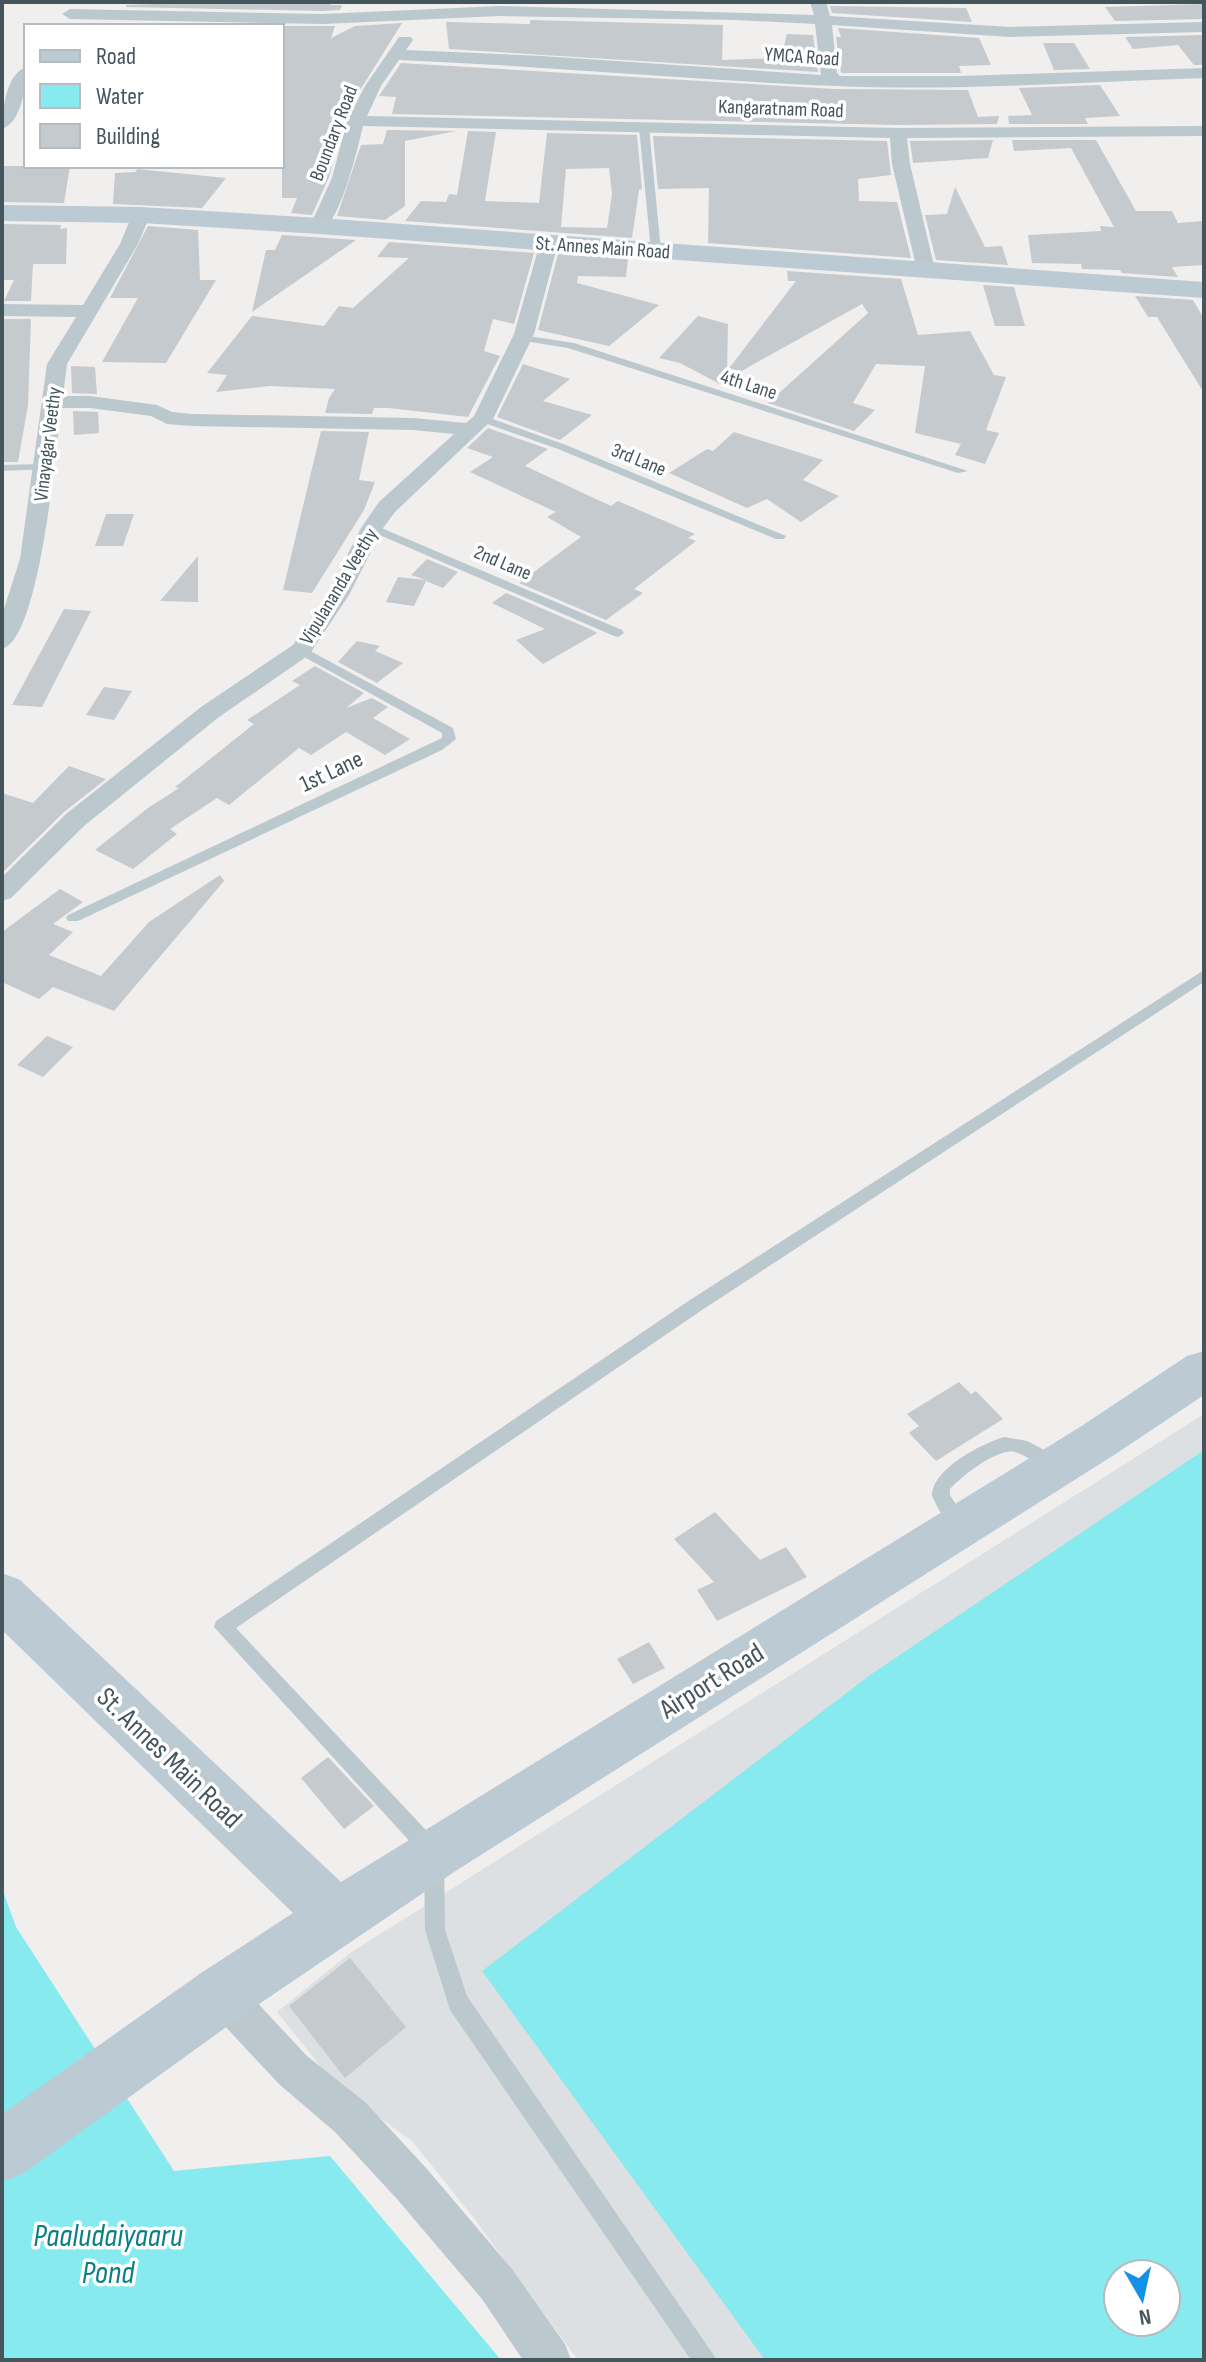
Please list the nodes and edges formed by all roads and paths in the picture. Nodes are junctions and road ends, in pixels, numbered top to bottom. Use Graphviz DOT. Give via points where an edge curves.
graph roads {
  1 [pos="818,2"];
  2 [pos="75,8"];
  3 [pos="419,17"];
  4 [pos="59,24"];
  5 [pos="1204,27"];
  6 [pos="824,29"];
  7 [pos="902,41"];
  8 [pos="396,55"];
  9 [pos="1204,73"];
  10 [pos="24,75"];
  11 [pos="836,81"];
  12 [pos="8,95"];
  13 [pos="356,121"];
  14 [pos="2,124"];
  15 [pos="644,127"];
  16 [pos="1204,131"];
  17 [pos="839,132"];
  18 [pos="898,133"];
  19 [pos="2,213"];
  20 [pos="141,215"];
  21 [pos="319,226"];
  22 [pos="549,243"];
  23 [pos="656,251"];
  24 [pos="926,270"];
  25 [pos="1204,290"];
  26 [pos="2,310"];
  27 [pos="89,311"];
  28 [pos="522,338"];
  29 [pos="259,396"];
  30 [pos="52,402"];
  31 [pos="246,420"];
  32 [pos="478,425"];
  33 [pos="44,467"];
  34 [pos="2,468"];
  35 [pos="962,471"];
  36 [pos="372,528"];
  37 [pos="780,536"];
  38 [pos="618,633"];
  39 [pos="2,642"];
  40 [pos="301,650"];
  41 [pos="2,892"];
  42 [pos="73,918"];
  43 [pos="1204,975"];
  44 [pos="1204,1370"];
  45 [pos="2,1596"];
  46 [pos="434,1853"];
  47 [pos="338,1918"];
  48 [pos="200,2009"];
  49 [pos="2,2151"];
  50 [pos="549,2360"];
  51 [pos="705,2360"];
  1 -- 6 [label="street"];
  2 -- 3 [label="street" via="217,18"];
  2 -- 4 [label="street"];
  3 -- 6 [label="street" via="500,11 736,15"];
  3 -- 8 [label="street, Boundary Road"];
  5 -- 6 [label="street"];
  6 -- 7 [label="street"];
  6 -- 11 [label="street" via="829,75"];
  8 -- 11 [label="street, YMCA Road"];
  8 -- 13 [label="street, Boundary Road"];
  9 -- 11 [label="street, YMCA Road"];
  10 -- 12 [label="street"];
  11 -- 17 [label="street" via="830,108"];
  12 -- 14 [label="street"];
  13 -- 15 [label="street, Kangaratnam Road"];
  13 -- 21 [label="street, Boundary Road" via="341,178"];
  15 -- 17 [label="street, Kangaratnam Road"];
  15 -- 23 [label="lane"];
  16 -- 18 [label="street, Kangaratnam Road"];
  17 -- 18 [label="street, Kangaratnam Road"];
  18 -- 24 [label="street"];
  19 -- 20 [label="street, St. Annes Main Road"];
  20 -- 21 [label="street, St. Annes Main Road"];
  20 -- 27 [label="street, Vinayagar Veethy"];
  21 -- 22 [label="street, St. Annes Main Road"];
  22 -- 23 [label="street, St. Annes Main Road"];
  22 -- 28 [label="street, Vipulananda Veethy"];
  23 -- 24 [label="street, St. Annes Main Road"];
  24 -- 25 [label="street, St. Annes Main Road"];
  26 -- 27 [label="street"];
  27 -- 30 [label="street, Vinayagar Veethy" via="57,364"];
  28 -- 32 [label="street, Vipulananda Veethy"];
  28 -- 35 [label="lane, 4th Lane" via="570,345"];
  29 -- 31 [label="street"];
  30 -- 31 [label="street" via="157,411 167,418"];
  30 -- 33 [label="street, Vinayagar Veethy"];
  31 -- 32 [label="street"];
  32 -- 36 [label="street, Vipulananda Veethy" via="406,488"];
  32 -- 37 [label="lane, 3rd Lane" via="562,447"];
  33 -- 34 [label="lane"];
  33 -- 39 [label="street, Vinayagar Veethy" via="31,559"];
  36 -- 38 [label="lane, 2nd Lane"];
  36 -- 40 [label="street, Vipulananda Veethy" via="338,595"];
  40 -- 41 [label="street, Vipulananda Veethy" via="210,712 75,820"];
  40 -- 42 [label="lane, 1st Lane" via="448,731 449,739"];
  43 -- 46 [label="lane" via="696,1305 223,1627"];
  44 -- 46 [label="street, Airport Road"];
  45 -- 47 [label="street, St. Annes Main Road"];
  46 -- 47 [label="street, Airport Road"];
  46 -- 51 [label="lane" via="435,1930 458,2002"];
  47 -- 48 [label="street, Airport Road"];
  48 -- 49 [label="street, Airport Road"];
  48 -- 50 [label="street" via="293,2070 350,2117 497,2284"];
}
